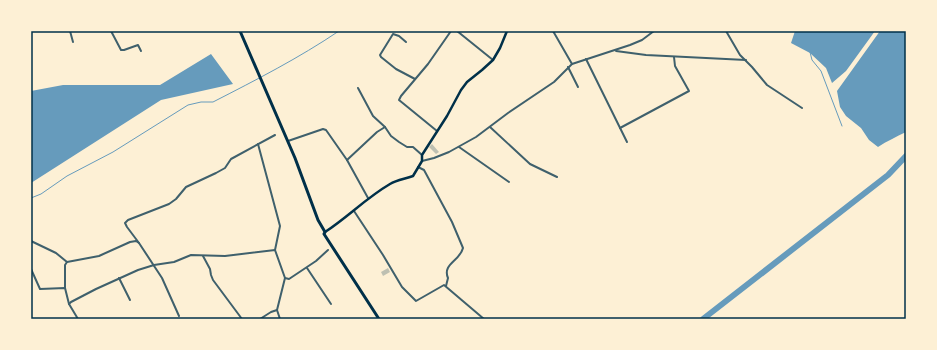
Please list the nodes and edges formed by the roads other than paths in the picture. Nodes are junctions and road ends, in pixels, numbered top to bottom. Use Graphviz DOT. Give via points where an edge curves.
graph roads {
  1 [pos="70,31"];
  2 [pos="111,31"];
  3 [pos="240,31"];
  4 [pos="451,31"];
  5 [pos="457,31"];
  6 [pos="507,31"];
  7 [pos="553,31"];
  8 [pos="654,31"];
  9 [pos="726,31"];
  10 [pos="72,42"];
  11 [pos="406,42"];
  12 [pos="141,51"];
  13 [pos="614,51"];
  14 [pos="674,57"];
  15 [pos="586,59"];
  16 [pos="493,60"];
  17 [pos="746,60"];
  18 [pos="572,64"];
  19 [pos="568,67"];
  20 [pos="415,79"];
  21 [pos="578,87"];
  22 [pos="358,88"];
  23 [pos="802,108"];
  24 [pos="385,127"];
  25 [pos="490,127"];
  26 [pos="620,128"];
  27 [pos="438,131"];
  28 [pos="275,135"];
  29 [pos="288,141"];
  30 [pos="627,142"];
  31 [pos="258,144"];
  32 [pos="459,147"];
  33 [pos="422,155"];
  34 [pos="347,160"];
  35 [pos="422,161"];
  36 [pos="418,167"];
  37 [pos="557,177"];
  38 [pos="509,182"];
  39 [pos="368,198"];
  40 [pos="354,210"];
  41 [pos="325,232"];
  42 [pos="31,241"];
  43 [pos="139,244"];
  44 [pos="275,250"];
  45 [pos="328,250"];
  46 [pos="203,256"];
  47 [pos="67,262"];
  48 [pos="154,265"];
  49 [pos="307,268"];
  50 [pos="31,269"];
  51 [pos="119,278"];
  52 [pos="285,278"];
  53 [pos="446,286"];
  54 [pos="65,288"];
  55 [pos="130,300"];
  56 [pos="69,304"];
  57 [pos="332,304"];
  58 [pos="277,310"];
  59 [pos="179,316"];
  60 [pos="78,319"];
  61 [pos="242,319"];
  62 [pos="260,319"];
  63 [pos="280,319"];
  64 [pos="379,319"];
  65 [pos="484,319"];
  1 -- 10 [label="street"];
  2 -- 12 [label="street" via="121,50 138,44"];
  3 -- 29 [label="highway"];
  4 -- 20 [label="street"];
  5 -- 16 [label="street"];
  6 -- 16 [label="main road"];
  7 -- 18 [label="street"];
  8 -- 13 [label="street" via="642,40"];
  9 -- 17 [label="street"];
  11 -- 20 [label="street" via="393,34 380,54 396,69"];
  13 -- 14 [label="street"];
  13 -- 15 [label="street"];
  14 -- 17 [label="street"];
  14 -- 26 [label="street" via="675,66 689,91"];
  15 -- 18 [label="street"];
  15 -- 26 [label="street"];
  16 -- 27 [label="main road" via="467,82"];
  17 -- 23 [label="street" via="767,85"];
  18 -- 19 [label="street"];
  19 -- 21 [label="street"];
  19 -- 25 [label="street" via="554,82"];
  20 -- 27 [label="street" via="399,100"];
  22 -- 24 [label="street" via="374,116"];
  24 -- 33 [label="street" via="391,136 407,147 414,147"];
  24 -- 34 [label="street" via="376,132"];
  25 -- 32 [label="street"];
  25 -- 37 [label="street" via="530,164"];
  26 -- 30 [label="street"];
  27 -- 33 [label="main road"];
  28 -- 31 [label="street"];
  29 -- 34 [label="street" via="324,129"];
  29 -- 41 [label="highway"];
  31 -- 43 [label="street" via="231,159 225,168 186,187 169,204 128,220 127,227"];
  31 -- 44 [label="street" via="280,226"];
  32 -- 35 [label="street"];
  32 -- 38 [label="street"];
  33 -- 35 [label="main road"];
  34 -- 39 [label="street"];
  35 -- 36 [label="main road"];
  36 -- 39 [label="main road" via="413,176 391,183"];
  36 -- 53 [label="street" via="424,170 463,248 458,258 447,268"];
  39 -- 40 [label="main road"];
  40 -- 41 [label="main road"];
  40 -- 53 [label="street" via="402,287 416,301"];
  41 -- 64 [label="highway"];
  42 -- 47 [label="street" via="56,253"];
  43 -- 47 [label="street" via="136,241 130,242 99,256"];
  43 -- 48 [label="street"];
  44 -- 46 [label="street"];
  44 -- 52 [label="street"];
  45 -- 49 [label="street"];
  46 -- 48 [label="street" via="191,255 174,262"];
  46 -- 61 [label="street" via="214,280"];
  47 -- 54 [label="street"];
  48 -- 51 [label="street"];
  48 -- 59 [label="street"];
  49 -- 52 [label="street" via="291,279"];
  49 -- 57 [label="street"];
  50 -- 54 [label="street" via="40,289"];
  51 -- 55 [label="street"];
  51 -- 56 [label="street"];
  52 -- 58 [label="street"];
  53 -- 65 [label="street"];
  54 -- 56 [label="street"];
  56 -- 60 [label="street"];
  58 -- 62 [label="street"];
  58 -- 63 [label="street"];
}
